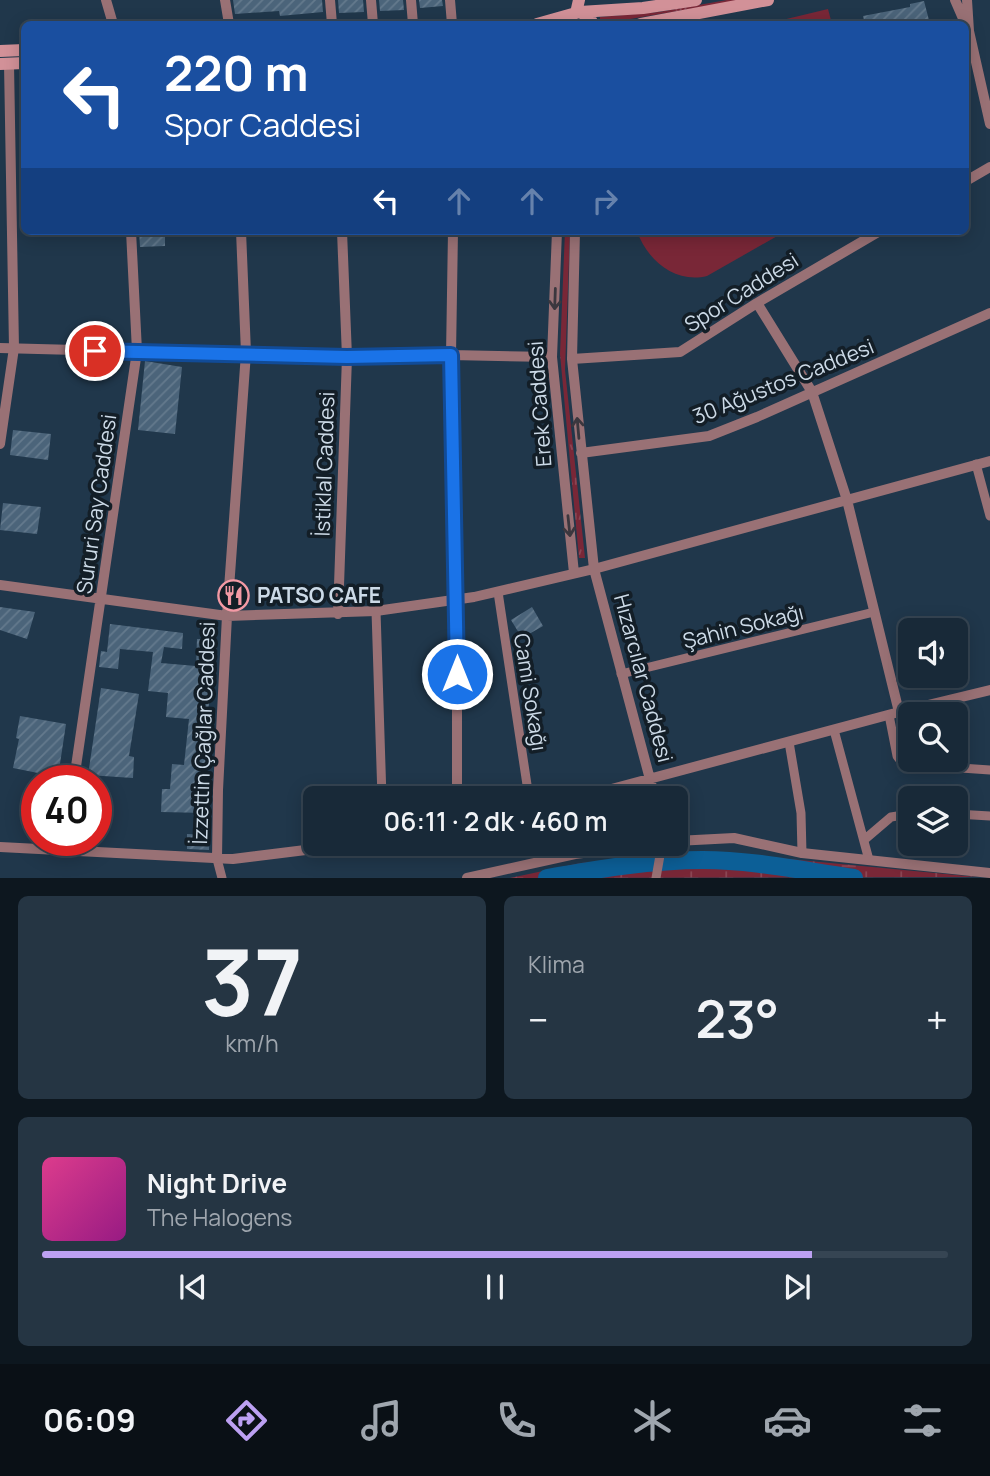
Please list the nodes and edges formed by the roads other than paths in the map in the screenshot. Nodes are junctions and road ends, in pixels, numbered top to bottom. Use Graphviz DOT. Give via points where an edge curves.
graph roads {
  1 [pos="106,0"];
  2 [pos="225,0"];
  3 [pos="330,0"];
  4 [pos="371,0"];
  5 [pos="411,0"];
  6 [pos="450,0"];
  7 [pos="696,0"];
  8 [pos="768,0"];
  9 [pos="955,0"];
  10 [pos="967,0"];
  11 [pos="587,12"];
  12 [pos="112,21"];
  13 [pos="228,21"];
  14 [pos="332,21"];
  15 [pos="373,21"];
  16 [pos="414,21"];
  17 [pos="452,21"];
  18 [pos="550,21"];
  19 [pos="568,21"];
  20 [pos="657,21"];
  21 [pos="964,21"];
  22 [pos="968,21"];
  23 [pos="969,32"];
  24 [pos="21,51"];
  25 [pos="2,56"];
  26 [pos="21,62"];
  27 [pos="990,124"];
  28 [pos="990,167"];
  29 [pos="969,179"];
  30 [pos="131,235"];
  31 [pos="240,235"];
  32 [pos="342,235"];
  33 [pos="453,235"];
  34 [pos="557,235"];
  35 [pos="575,235"];
  36 [pos="873,235"];
  37 [pos="757,303"];
  38 [pos="990,313"];
  39 [pos="0,348"];
  40 [pos="14,348"];
  41 [pos="137,351"];
  42 [pos="246,353"];
  43 [pos="451,355"];
  44 [pos="347,357"];
  45 [pos="552,357"];
  46 [pos="572,359"];
  47 [pos="812,392"];
  48 [pos="0,444"];
  49 [pos="581,453"];
  50 [pos="990,461"];
  51 [pos="976,464"];
  52 [pos="847,500"];
  53 [pos="990,516"];
  54 [pos="594,569"];
  55 [pos="574,573"];
  56 [pos="0,585"];
  57 [pos="498,592"];
  58 [pos="101,600"];
  59 [pos="457,600"];
  60 [pos="376,611"];
  61 [pos="874,612"];
  62 [pos="338,614"];
  63 [pos="227,616"];
  64 [pos="621,674"];
  65 [pos="990,690"];
  66 [pos="894,713"];
  67 [pos="834,730"];
  68 [pos="789,742"];
  69 [pos="76,765"];
  70 [pos="990,770"];
  71 [pos="651,779"];
  72 [pos="382,786"];
  73 [pos="457,786"];
  74 [pos="527,786"];
  75 [pos="624,786"];
  76 [pos="652,786"];
  77 [pos="968,815"];
  78 [pos="898,816"];
  79 [pos="990,816"];
  80 [pos="688,840"];
  81 [pos="864,840"];
  82 [pos="21,846"];
  83 [pos="0,847"];
  84 [pos="112,849"];
  85 [pos="303,851"];
  86 [pos="802,853"];
  87 [pos="575,856"];
  88 [pos="660,856"];
  89 [pos="217,859"];
  90 [pos="869,860"];
  91 [pos="990,873"];
  92 [pos="222,877"];
  93 [pos="467,877"];
  94 [pos="656,877"];
  1 -- 12 [label="street"];
  2 -- 13 [label="street"];
  3 -- 14 [label="street"];
  4 -- 15 [label="street"];
  5 -- 16 [label="street"];
  6 -- 17 [label="street"];
  7 -- 11 [label="main road"];
  8 -- 20 [label="main road"];
  9 -- 21 [label="street"];
  10 -- 22 [label="street"];
  11 -- 18 [label="main road"];
  11 -- 19 [label="main road"];
  23 -- 27 [label="street"];
  24 -- 25 [label="main road"];
  25 -- 26 [label="main road"];
  25 -- 40 [label="street"];
  28 -- 29 [label="street"];
  30 -- 41 [label="street, Sururi Say Caddesi"];
  31 -- 42 [label="street, İzzettin Çağlar Caddesi"];
  32 -- 44 [label="street, İstiklal Caddesi"];
  33 -- 43 [label="street"];
  34 -- 45 [label="street, Erek Caddesi, one-way"];
  35 -- 46 [label="street, Erek Caddesi"];
  36 -- 37 [label="street, Spor Caddesi"];
  37 -- 46 [label="street, Spor Caddesi" via="680,352"];
  37 -- 47 [label="street"];
  38 -- 47 [label="street, 30 Ağustos Caddesi"];
  39 -- 40 [label="street"];
  40 -- 41 [label="street"];
  40 -- 48 [label="street"];
  41 -- 42 [label="street"];
  41 -- 58 [label="street, Sururi Say Caddesi"];
  42 -- 44 [label="street"];
  42 -- 63 [label="street, İzzettin Çağlar Caddesi"];
  43 -- 44 [label="street"];
  43 -- 45 [label="street"];
  43 -- 59 [label="street"];
  44 -- 62 [label="street, İstiklal Caddesi"];
  45 -- 55 [label="street, Erek Caddesi, one-way"];
  49 -- 46 [label="street, Erek Caddesi, one-way"];
  47 -- 49 [label="street, 30 Ağustos Caddesi" via="709,436"];
  47 -- 52 [label="street"];
  49 -- 54 [label="street, Erek Caddesi"];
  50 -- 51 [label="street"];
  51 -- 52 [label="street"];
  51 -- 53 [label="street"];
  52 -- 54 [label="street"];
  52 -- 61 [label="street"];
  54 -- 55 [label="street"];
  54 -- 64 [label="street, Hızarcılar Caddesi"];
  55 -- 57 [label="street"];
  56 -- 58 [label="street"];
  57 -- 59 [label="street"];
  57 -- 74 [label="street, Cami Sokağı"];
  58 -- 63 [label="street"];
  58 -- 69 [label="street, Sururi Say Caddesi"];
  59 -- 60 [label="street"];
  59 -- 73 [label="street"];
  60 -- 62 [label="street"];
  60 -- 72 [label="street"];
  61 -- 64 [label="street, Şahin Sokağı"];
  61 -- 66 [label="street"];
  62 -- 63 [label="street"];
  63 -- 89 [label="street, İzzettin Çağlar Caddesi"];
  64 -- 71 [label="street, Hızarcılar Caddesi"];
  65 -- 66 [label="street"];
  66 -- 67 [label="street"];
  66 -- 70 [label="street" via="897,756 903,764"];
  67 -- 68 [label="street"];
  67 -- 81 [label="street"];
  68 -- 71 [label="street"];
  68 -- 86 [label="street" via="801,813"];
  71 -- 75 [label="street"];
  71 -- 76 [label="street, Hızarcılar Caddesi"];
  77 -- 79 [label="street"];
  78 -- 81 [label="street"];
  80 -- 86 [label="street" via="734,838"];
  81 -- 90 [label="street"];
  82 -- 83 [label="street"];
  84 -- 89 [label="street"];
  85 -- 89 [label="street"];
  86 -- 90 [label="street"];
  87 -- 93 [label="street"];
  88 -- 94 [label="street"];
  89 -- 92 [label="street"];
  90 -- 91 [label="street"];
}
